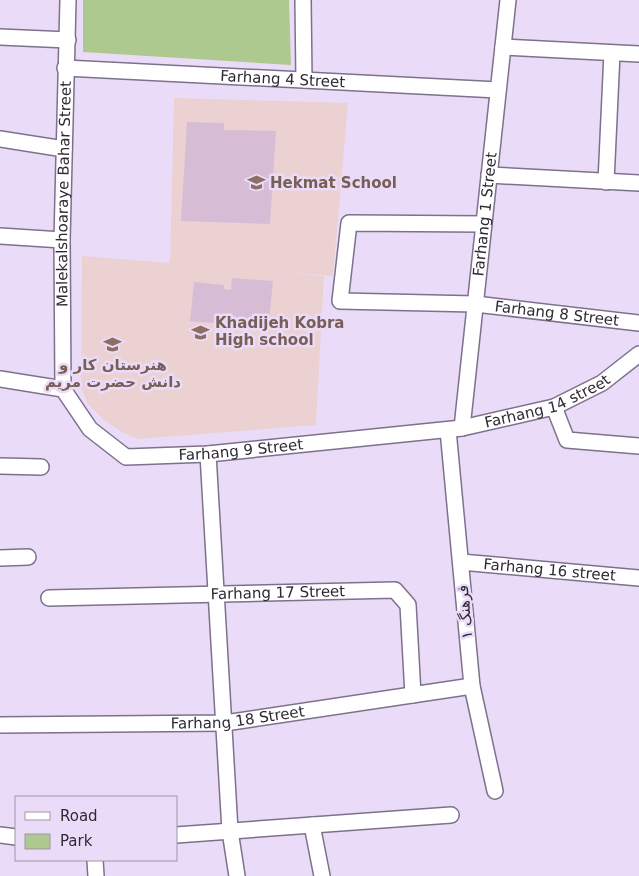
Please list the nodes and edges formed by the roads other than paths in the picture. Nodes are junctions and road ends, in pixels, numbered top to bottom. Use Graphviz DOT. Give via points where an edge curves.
graph roads {
  1 [pos="68,0"];
  2 [pos="303,0"];
  3 [pos="508,0"];
  4 [pos="0,37"];
  5 [pos="68,40"];
  6 [pos="503,47"];
  7 [pos="612,52"];
  8 [pos="639,54"];
  9 [pos="65,68"];
  10 [pos="304,80"];
  11 [pos="498,90"];
  12 [pos="0,139"];
  13 [pos="64,149"];
  14 [pos="489,176"];
  15 [pos="606,182"];
  16 [pos="639,183"];
  17 [pos="484,224"];
  18 [pos="0,236"];
  19 [pos="62,240"];
  20 [pos="475,304"];
  21 [pos="639,323"];
  22 [pos="639,354"];
  23 [pos="0,379"];
  24 [pos="64,389"];
  25 [pos="554,407"];
  26 [pos="455,429"];
  27 [pos="639,446"];
  28 [pos="208,454"];
  29 [pos="0,466"];
  30 [pos="42,466"];
  31 [pos="28,557"];
  32 [pos="0,558"];
  33 [pos="460,562"];
  34 [pos="639,578"];
  35 [pos="218,594"];
  36 [pos="49,598"];
  37 [pos="472,686"];
  38 [pos="413,695"];
  39 [pos="225,723"];
  40 [pos="0,725"];
  41 [pos="495,791"];
  42 [pos="451,814"];
  43 [pos="312,825"];
  44 [pos="230,831"];
  45 [pos="0,835"];
  46 [pos="178,835"];
  47 [pos="15,837"];
  48 [pos="95,861"];
  49 [pos="96,876"];
  50 [pos="237,876"];
  51 [pos="322,876"];
  1 -- 5 [label="street, Malekalshoaraye Bahar Street"];
  2 -- 10 [label="street"];
  3 -- 6 [label="street, Farhang 1 Street"];
  4 -- 5 [label="street"];
  5 -- 9 [label="street, Malekalshoaraye Bahar Street"];
  6 -- 7 [label="street"];
  6 -- 11 [label="street, Farhang 1 Street"];
  7 -- 8 [label="street"];
  7 -- 15 [label="street"];
  9 -- 10 [label="street, Farhang 4 Street"];
  9 -- 13 [label="street, Malekalshoaraye Bahar Street"];
  10 -- 11 [label="street, Farhang 4 Street"];
  11 -- 14 [label="street, Farhang 1 Street"];
  12 -- 13 [label="street"];
  13 -- 19 [label="street, Malekalshoaraye Bahar Street"];
  14 -- 15 [label="street"];
  14 -- 17 [label="street, Farhang 1 Street"];
  15 -- 16 [label="street"];
  17 -- 20 [label="street, Farhang 1 Street"];
  17 -- 20 [label="street, Farhang 8 Street" via="349,223 340,301"];
  18 -- 19 [label="street"];
  19 -- 24 [label="street, Malekalshoaraye Bahar Street"];
  20 -- 21 [label="street, Farhang 8 Street"];
  20 -- 26 [label="street, Farhang 1 Street"];
  22 -- 25 [label="street, Farhang 14 street" via="602,383"];
  23 -- 24 [label="street"];
  24 -- 28 [label="street, Farhang 9 Street" via="90,429 126,457"];
  25 -- 26 [label="street, Farhang 14 street"];
  25 -- 27 [label="street" via="567,440"];
  26 -- 28 [label="street, Farhang 9 Street"];
  26 -- 33 [label="street, فرهنگ ۱"];
  28 -- 35 [label="street"];
  29 -- 30 [label="street"];
  31 -- 32 [label="street"];
  33 -- 34 [label="street, Farhang 16 street"];
  33 -- 37 [label="street, فرهنگ ۱"];
  35 -- 36 [label="street, Farhang 17 Street"];
  35 -- 38 [label="street, Farhang 17 Street" via="395,590 408,605"];
  35 -- 39 [label="street"];
  37 -- 38 [label="street, Farhang 18 Street"];
  37 -- 41 [label="street, فرهنگ ۱"];
  38 -- 39 [label="street, Farhang 18 Street"];
  39 -- 40 [label="street, Farhang 18 Street"];
  39 -- 44 [label="street"];
  42 -- 43 [label="street"];
  43 -- 44 [label="street"];
  43 -- 51 [label="street"];
  44 -- 46 [label="street"];
  44 -- 50 [label="street"];
  45 -- 47 [label="street"];
  48 -- 49 [label="street"];
}
